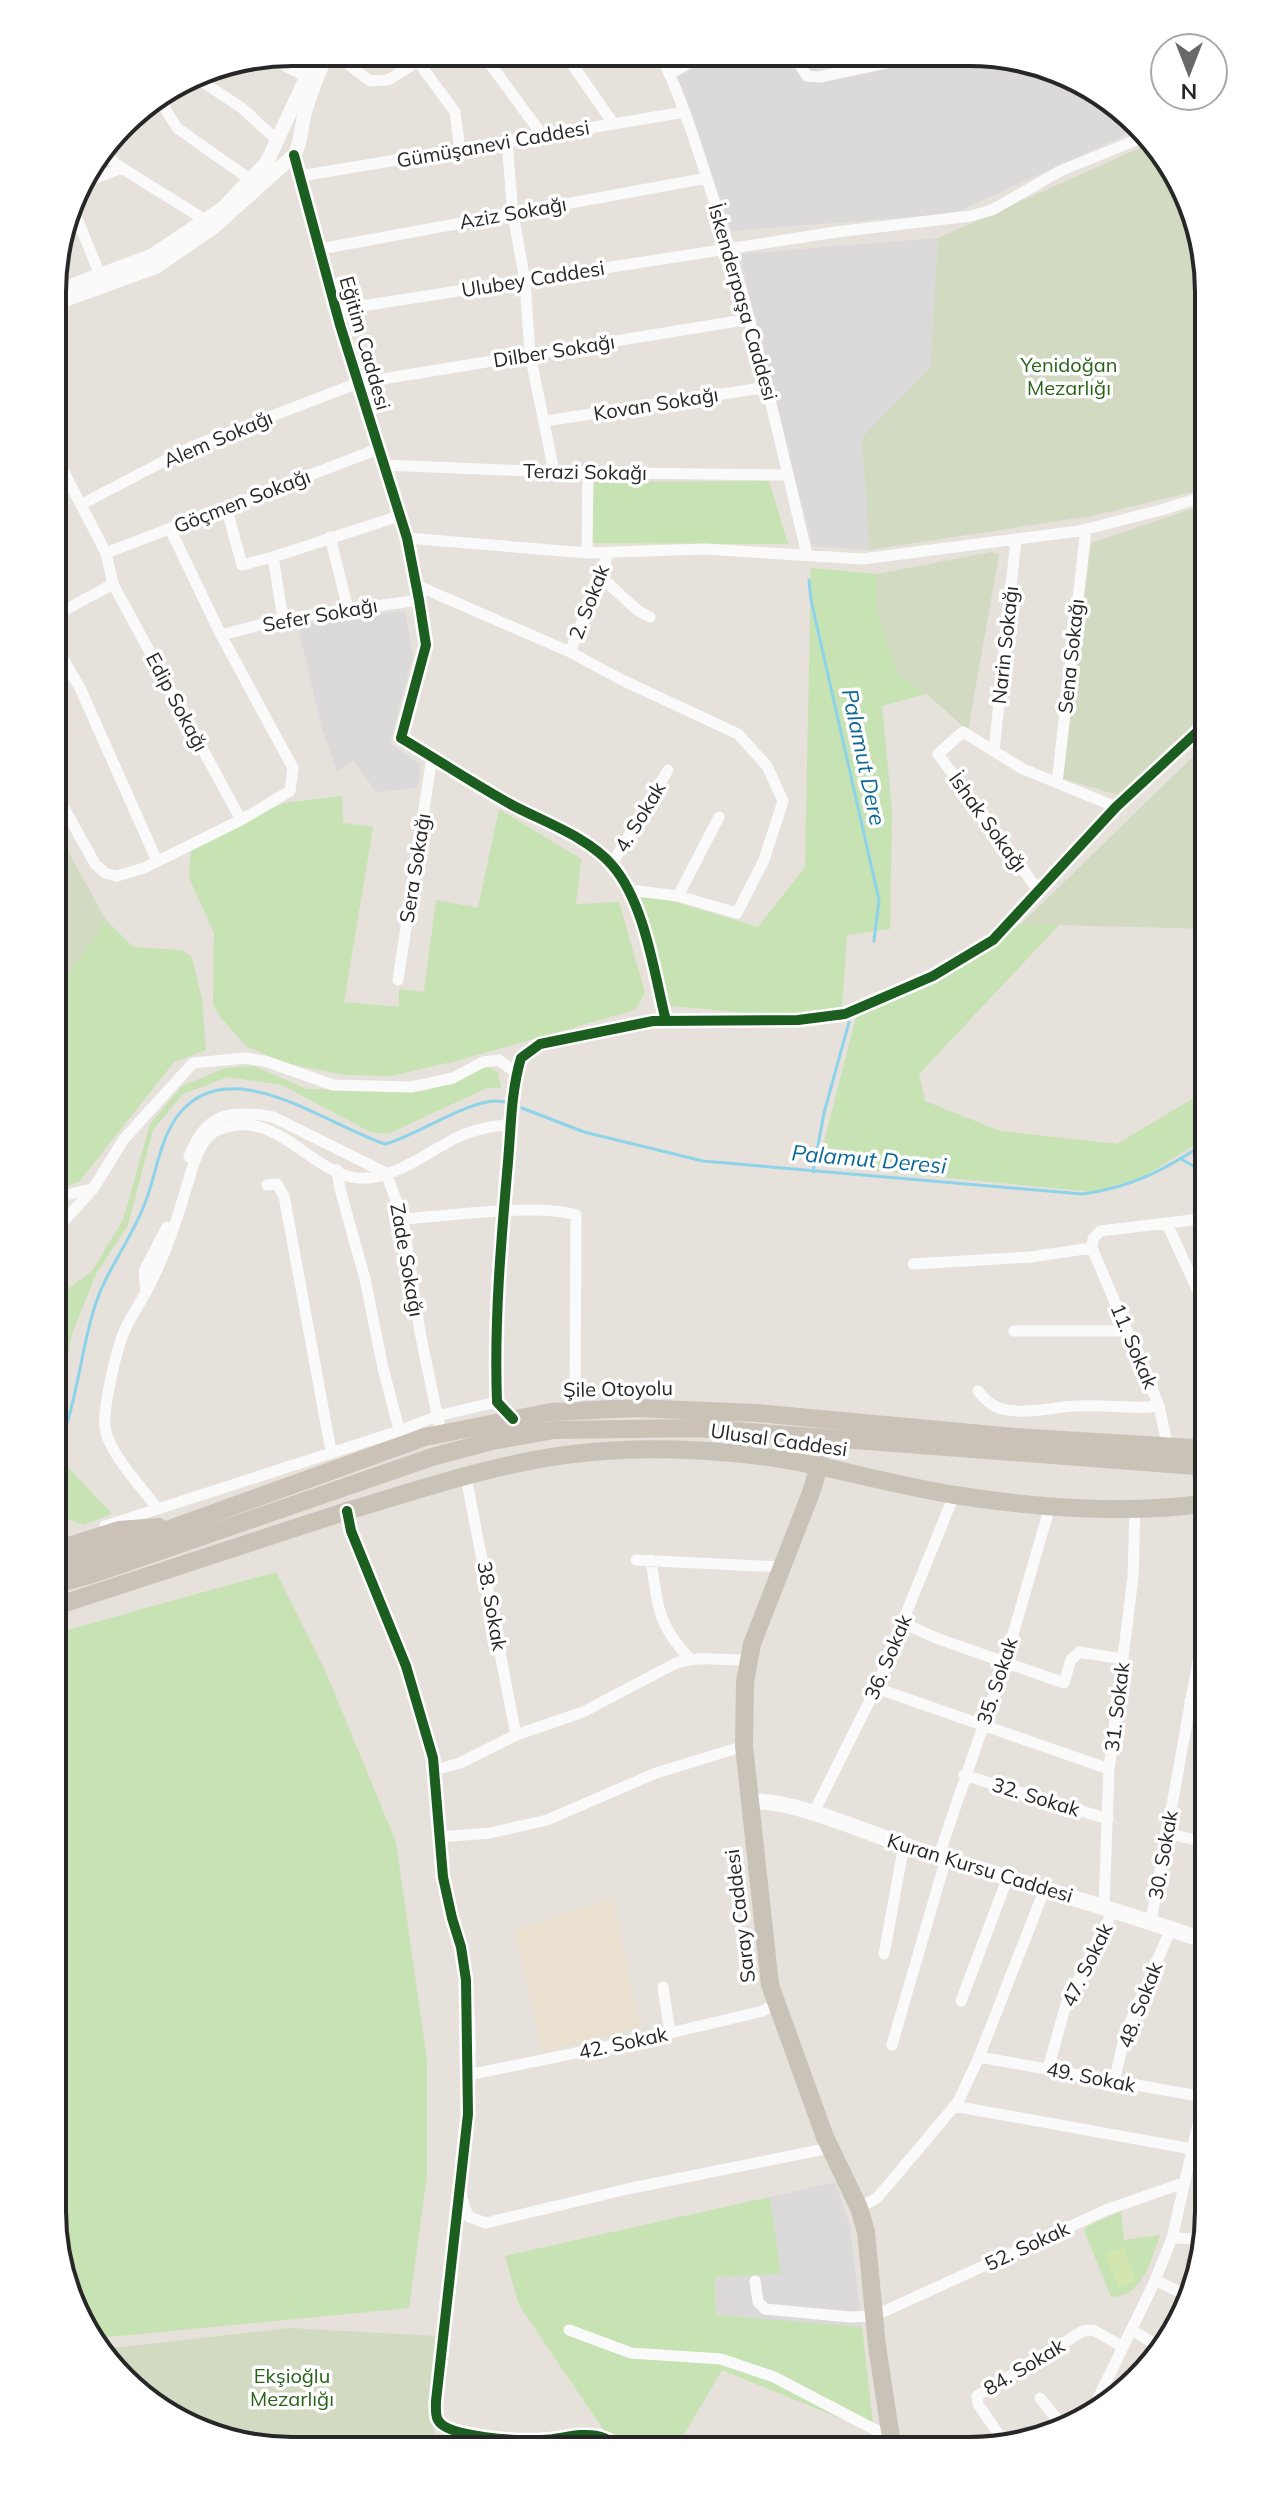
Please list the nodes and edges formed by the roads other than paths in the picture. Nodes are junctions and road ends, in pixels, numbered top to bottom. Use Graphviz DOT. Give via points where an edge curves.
graph roads {
  1 [pos="286,66"];
  2 [pos="312,66"];
  3 [pos="322,66"];
  4 [pos="349,66"];
  5 [pos="414,66"];
  6 [pos="421,66"];
  7 [pos="492,66"];
  8 [pos="573,66"];
  9 [pos="666,66"];
  10 [pos="683,66"];
  11 [pos="800,66"];
  12 [pos="872,66"];
  13 [pos="670,74"];
  14 [pos="307,77"];
  15 [pos="204,83"];
  16 [pos="164,106"];
  17 [pos="685,112"];
  18 [pos="613,123"];
  19 [pos="543,136"];
  20 [pos="1136,140"];
  21 [pos="278,141"];
  22 [pos="507,143"];
  23 [pos="296,149"];
  24 [pos="460,151"];
  25 [pos="110,158"];
  26 [pos="122,168"];
  27 [pos="300,176"];
  28 [pos="97,177"];
  29 [pos="707,178"];
  30 [pos="251,180"];
  31 [pos="513,214"];
  32 [pos="78,221"];
  33 [pos="210,224"];
  34 [pos="320,249"];
  35 [pos="731,249"];
  36 [pos="102,281"];
  37 [pos="525,281"];
  38 [pos="66,289"];
  39 [pos="66,298"];
  40 [pos="336,310"];
  41 [pos="750,319"];
  42 [pos="530,354"];
  43 [pos="358,383"];
  44 [pos="768,387"];
  45 [pos="545,421"];
  46 [pos="378,449"];
  47 [pos="383,465"];
  48 [pos="554,472"];
  49 [pos="588,473"];
  50 [pos="66,475"];
  51 [pos="788,475"];
  52 [pos="1195,499"];
  53 [pos="82,504"];
  54 [pos="226,506"];
  55 [pos="399,516"];
  56 [pos="170,529"];
  57 [pos="1086,529"];
  58 [pos="330,537"];
  59 [pos="407,538"];
  60 [pos="1016,539"];
  61 [pos="609,552"];
  62 [pos="106,553"];
  63 [pos="587,553"];
  64 [pos="807,555"];
  65 [pos="273,557"];
  66 [pos="599,575"];
  67 [pos="113,584"];
  68 [pos="418,592"];
  69 [pos="66,609"];
  70 [pos="348,609"];
  71 [pos="650,617"];
  72 [pos="283,619"];
  73 [pos="221,635"];
  74 [pos="570,652"];
  75 [pos="66,664"];
  76 [pos="1195,734"];
  77 [pos="994,751"];
  78 [pos="432,757"];
  79 [pos="668,770"];
  80 [pos="1057,783"];
  81 [pos="1116,807"];
  82 [pos="66,813"];
  83 [pos="719,817"];
  84 [pos="241,820"];
  85 [pos="157,861"];
  86 [pos="612,864"];
  87 [pos="629,890"];
  88 [pos="1038,890"];
  89 [pos="678,896"];
  90 [pos="398,980"];
  91 [pos="666,1021"];
  92 [pos="516,1073"];
  93 [pos="511,1125"];
  94 [pos="337,1170"];
  95 [pos="386,1173"];
  96 [pos="267,1185"];
  97 [pos="93,1189"];
  98 [pos="66,1195"];
  99 [pos="503,1212"];
  100 [pos="66,1219"];
  101 [pos="403,1219"];
  102 [pos="1195,1220"];
  103 [pos="1167,1224"];
  104 [pos="1092,1248"];
  105 [pos="913,1264"];
  106 [pos="1195,1285"];
  107 [pos="146,1291"];
  108 [pos="1014,1331"];
  109 [pos="1127,1331"];
  110 [pos="978,1391"];
  111 [pos="497,1402"];
  112 [pos="1159,1406"];
  113 [pos="575,1410"];
  114 [pos="513,1419"];
  115 [pos="439,1425"];
  116 [pos="401,1438"];
  117 [pos="823,1438"];
  118 [pos="1168,1447"];
  119 [pos="1195,1448"];
  120 [pos="331,1451"];
  121 [pos="819,1465"];
  122 [pos="1195,1466"];
  123 [pos="267,1472"];
  124 [pos="466,1477"];
  125 [pos="954,1495"];
  126 [pos="261,1496"];
  127 [pos="1195,1505"];
  128 [pos="1050,1506"];
  129 [pos="157,1508"];
  130 [pos="1135,1509"];
  131 [pos="347,1511"];
  132 [pos="181,1525"];
  133 [pos="101,1527"];
  134 [pos="66,1547"];
  135 [pos="636,1560"];
  136 [pos="651,1560"];
  137 [pos="66,1566"];
  138 [pos="781,1567"];
  139 [pos="66,1581"];
  140 [pos="66,1603"];
  141 [pos="903,1623"];
  142 [pos="690,1659"];
  143 [pos="1122,1659"];
  144 [pos="749,1660"];
  145 [pos="1005,1662"];
  146 [pos="1195,1674"];
  147 [pos="876,1688"];
  148 [pos="1190,1701"];
  149 [pos="1195,1703"];
  150 [pos="982,1726"];
  151 [pos="516,1735"];
  152 [pos="744,1746"];
  153 [pos="1109,1769"];
  154 [pos="435,1770"];
  155 [pos="964,1775"];
  156 [pos="750,1802"];
  157 [pos="813,1814"];
  158 [pos="1108,1819"];
  159 [pos="1166,1833"];
  160 [pos="439,1837"];
  161 [pos="1195,1840"];
  162 [pos="904,1845"];
  163 [pos="943,1857"];
  164 [pos="1008,1877"];
  165 [pos="1045,1888"];
  166 [pos="1109,1908"];
  167 [pos="1151,1921"];
  168 [pos="1171,1929"];
  169 [pos="1195,1937"];
  170 [pos="884,1954"];
  171 [pos="663,1987"];
  172 [pos="961,2001"];
  173 [pos="775,2004"];
  174 [pos="670,2033"];
  175 [pos="892,2045"];
  176 [pos="979,2057"];
  177 [pos="1048,2069"];
  178 [pos="468,2075"];
  179 [pos="1114,2082"];
  180 [pos="1195,2096"];
  181 [pos="954,2106"];
  182 [pos="1195,2136"];
  183 [pos="830,2148"];
  184 [pos="1192,2149"];
  185 [pos="1183,2183"];
  186 [pos="460,2188"];
  187 [pos="859,2208"];
  188 [pos="1172,2238"];
  189 [pos="1193,2239"];
  190 [pos="1155,2280"];
  191 [pos="755,2281"];
  192 [pos="1180,2292"];
  193 [pos="874,2316"];
  194 [pos="569,2330"];
  195 [pos="1131,2330"];
  196 [pos="1153,2342"];
  197 [pos="1123,2347"];
  198 [pos="1105,2387"];
  199 [pos="1108,2389"];
  200 [pos="1101,2394"];
  201 [pos="1040,2398"];
  202 [pos="1057,2419"];
  203 [pos="999,2435"];
  204 [pos="484,2437"];
  205 [pos="562,2437"];
  206 [pos="602,2437"];
  207 [pos="881,2437"];
  208 [pos="892,2437"];
  1 -- 14 [label="street"];
  2 -- 14 [label="street"];
  3 -- 23 [label="street"];
  4 -- 5 [label="street" via="370,81 388,80"];
  6 -- 24 [label="street" via="455,112"];
  7 -- 19 [label="street"];
  8 -- 18 [label="street"];
  9 -- 13 [label="street, İskenderpaşa Caddesi"];
  10 -- 13 [label="street"];
  11 -- 12 [label="street" via="807,76 820,77"];
  13 -- 17 [label="street, İskenderpaşa Caddesi"];
  14 -- 21 [label="street"];
  15 -- 21 [label="street"];
  16 -- 30 [label="street" via="177,128"];
  17 -- 18 [label="street, Gümüşanevi Caddesi"];
  17 -- 29 [label="street, İskenderpaşa Caddesi"];
  18 -- 19 [label="street, Gümüşanevi Caddesi"];
  19 -- 22 [label="street, Gümüşanevi Caddesi"];
  20 -- 35 [label="street, Ulubey Caddesi" via="971,216"];
  21 -- 23 [label="street" via="279,154 288,158"];
  21 -- 30 [label="street"];
  22 -- 24 [label="street, Gümüşanevi Caddesi"];
  22 -- 31 [label="street"];
  23 -- 27 [label="street, Eğitim Caddesi"];
  23 -- 33 [label="street"];
  24 -- 27 [label="street, Gümüşanevi Caddesi"];
  25 -- 26 [label="street"];
  26 -- 28 [label="street"];
  26 -- 33 [label="street"];
  27 -- 34 [label="street, Eğitim Caddesi"];
  29 -- 31 [label="street, Aziz Sokağı"];
  29 -- 35 [label="street, İskenderpaşa Caddesi"];
  30 -- 33 [label="street"];
  31 -- 34 [label="street, Aziz Sokağı"];
  31 -- 37 [label="street"];
  32 -- 36 [label="street"];
  33 -- 36 [label="street" via="156,267"];
  34 -- 40 [label="street, Eğitim Caddesi"];
  35 -- 37 [label="street, Ulubey Caddesi"];
  35 -- 41 [label="street, İskenderpaşa Caddesi"];
  36 -- 38 [label="street"];
  36 -- 39 [label="street"];
  37 -- 40 [label="street, Ulubey Caddesi"];
  37 -- 42 [label="street"];
  40 -- 43 [label="street, Eğitim Caddesi"];
  41 -- 42 [label="street, Dilber Sokağı"];
  41 -- 44 [label="street, İskenderpaşa Caddesi"];
  42 -- 43 [label="street, Dilber Sokağı"];
  42 -- 45 [label="street"];
  43 -- 46 [label="street, Eğitim Caddesi"];
  43 -- 53 [label="street, Alem Sokağı" via="191,447"];
  44 -- 45 [label="street, Kovan Sokağı"];
  44 -- 51 [label="street, İskenderpaşa Caddesi"];
  45 -- 48 [label="street"];
  46 -- 47 [label="street, Eğitim Caddesi"];
  46 -- 54 [label="street, Göçmen Sokağı"];
  47 -- 48 [label="street, Terazi Sokağı"];
  47 -- 55 [label="street, Eğitim Caddesi"];
  48 -- 49 [label="street, Terazi Sokağı"];
  49 -- 51 [label="street, Terazi Sokağı"];
  49 -- 63 [label="street"];
  50 -- 53 [label="street, Edip Sokağı"];
  51 -- 64 [label="street, İskenderpaşa Caddesi"];
  52 -- 57 [label="street"];
  53 -- 62 [label="street, Edip Sokağı"];
  54 -- 56 [label="street, Göçmen Sokağı"];
  54 -- 65 [label="street" via="242,565"];
  55 -- 58 [label="street"];
  55 -- 59 [label="street, Eğitim Caddesi"];
  56 -- 62 [label="street, Göçmen Sokağı"];
  56 -- 73 [label="street"];
  57 -- 60 [label="street"];
  57 -- 80 [label="street, Sena Sokağı"];
  58 -- 65 [label="street"];
  58 -- 70 [label="street"];
  59 -- 63 [label="street"];
  59 -- 68 [label="street, Eğitim Caddesi"];
  60 -- 64 [label="street" via="862,559"];
  60 -- 77 [label="street, Narin Sokağı"];
  61 -- 63 [label="street"];
  61 -- 64 [label="street" via="705,549"];
  61 -- 66 [label="street, 2. Sokak"];
  62 -- 67 [label="street, Edip Sokağı"];
  65 -- 72 [label="street"];
  66 -- 71 [label="street"];
  66 -- 74 [label="street, 2. Sokak"];
  67 -- 69 [label="street"];
  67 -- 84 [label="street, Edip Sokağı"];
  68 -- 70 [label="street, Sefer Sokağı"];
  68 -- 74 [label="street"];
  68 -- 78 [label="street, Eğitim Caddesi" via="426,645 401,738"];
  70 -- 72 [label="street, Sefer Sokağı"];
  72 -- 73 [label="street, Sefer Sokağı"];
  73 -- 84 [label="street" via="293,768 290,791"];
  74 -- 89 [label="street" via="738,734 767,766 783,801 764,860 737,913"];
  75 -- 85 [label="street"];
  76 -- 81 [label="street"];
  77 -- 80 [label="street"];
  77 -- 88 [label="street, İshak Sokağı" via="963,732 938,754"];
  78 -- 86 [label="street"];
  78 -- 90 [label="street, Sera Sokağı"];
  79 -- 86 [label="street, 4. Sokak"];
  80 -- 81 [label="street"];
  81 -- 88 [label="street"];
  82 -- 85 [label="street" via="105,873 117,876"];
  83 -- 89 [label="street"];
  84 -- 85 [label="street"];
  86 -- 87 [label="street"];
  87 -- 89 [label="street"];
  87 -- 91 [label="street"];
  88 -- 91 [label="street" via="993,940 933,976 845,1014 798,1020"];
  91 -- 92 [label="street" via="540,1044 521,1058"];
  92 -- 93 [label="street"];
  92 -- 97 [label="street" via="499,1060 411,1087 368,1088 333,1085 246,1058 193,1063 124,1139"];
  93 -- 95 [label="street" via="454,1138"];
  93 -- 99 [label="street"];
  94 -- 95 [label="street" via="351,1177"];
  94 -- 107 [label="street" via="281,1134 247,1126 215,1131 196,1158"];
  94 -- 116 [label="street"];
  95 -- 101 [label="street, Zade Sokağı"];
  95 -- 107 [label="street" via="273,1117 236,1114 211,1122 200,1131 167,1227 144,1271"];
  96 -- 120 [label="street" via="277,1184 284,1196"];
  97 -- 98 [label="street"];
  97 -- 100 [label="street"];
  99 -- 101 [label="street"];
  99 -- 111 [label="street"];
  99 -- 113 [label="street" via="576,1215"];
  101 -- 115 [label="street, Zade Sokağı"];
  102 -- 103 [label="street"];
  103 -- 104 [label="street" via="1100,1231"];
  103 -- 106 [label="street"];
  104 -- 105 [label="street"];
  104 -- 109 [label="street, 11. Sokak"];
  107 -- 129 [label="street" via="120,1340 105,1422 107,1441"];
  108 -- 109 [label="street"];
  109 -- 112 [label="street, 11. Sokak"];
  110 -- 112 [label="street" via="1005,1410"];
  111 -- 114 [label="street"];
  111 -- 115 [label="street"];
  112 -- 118 [label="street, 11. Sokak"];
  113 -- 114 [label="highway, Şile Otoyolu"];
  113 -- 118 [label="highway, Şile Otoyolu" via="757,1413"];
  114 -- 115 [label="highway, Şile Otoyolu"];
  115 -- 116 [label="highway, Şile Otoyolu"];
  116 -- 120 [label="street"];
  116 -- 126 [label="highway, Şile Otoyolu"];
  117 -- 121 [label="highway"];
  117 -- 122 [label="highway, Şile Otoyolu"];
  117 -- 139 [label="highway, Şile Otoyolu" via="627,1428 554,1430 492,1441"];
  118 -- 119 [label="highway, Şile Otoyolu"];
  120 -- 123 [label="street"];
  121 -- 124 [label="main road, Ulusal Caddesi" via="752,1455 626,1450 565,1455"];
  121 -- 125 [label="main road, Ulusal Caddesi"];
  121 -- 138 [label="main road, Saray Caddesi"];
  123 -- 126 [label="street"];
  123 -- 129 [label="street"];
  124 -- 131 [label="main road, Ulusal Caddesi"];
  124 -- 151 [label="street, 38. Sokak"];
  125 -- 128 [label="main road, Ulusal Caddesi"];
  125 -- 141 [label="street, 36. Sokak"];
  126 -- 132 [label="highway, Şile Otoyolu"];
  127 -- 130 [label="main road, Ulusal Caddesi"];
  128 -- 130 [label="main road, Ulusal Caddesi"];
  128 -- 145 [label="street, 35. Sokak"];
  129 -- 133 [label="street"];
  130 -- 143 [label="street, 31. Sokak"];
  131 -- 140 [label="highway"];
  131 -- 154 [label="street" via="406,1666"];
  132 -- 134 [label="highway" via="119,1530"];
  132 -- 137 [label="highway, Şile Otoyolu"];
  135 -- 136 [label="street"];
  136 -- 138 [label="street"];
  136 -- 142 [label="street" via="663,1625"];
  138 -- 144 [label="main road, Saray Caddesi"];
  141 -- 145 [label="street"];
  141 -- 147 [label="street, 36. Sokak"];
  142 -- 144 [label="street"];
  142 -- 151 [label="street" via="583,1712"];
  143 -- 145 [label="street" via="1079,1652 1064,1683"];
  143 -- 153 [label="street, 31. Sokak"];
  144 -- 152 [label="main road, Saray Caddesi"];
  145 -- 150 [label="street, 35. Sokak"];
  146 -- 148 [label="street, 30. Sokak"];
  147 -- 150 [label="street"];
  147 -- 157 [label="street, 36. Sokak"];
  148 -- 149 [label="street"];
  148 -- 159 [label="street, 30. Sokak"];
  150 -- 153 [label="street"];
  150 -- 155 [label="street, 35. Sokak"];
  151 -- 154 [label="street"];
  152 -- 156 [label="main road, Saray Caddesi"];
  152 -- 160 [label="street" via="656,1773 547,1820"];
  153 -- 158 [label="street, 31. Sokak"];
  154 -- 160 [label="street"];
  155 -- 158 [label="street, 32. Sokak"];
  155 -- 163 [label="street, 35. Sokak"];
  156 -- 157 [label="main road, Kuran Kursu Caddesi" via="780,1802"];
  156 -- 173 [label="main road, Saray Caddesi"];
  157 -- 162 [label="main road, Kuran Kursu Caddesi"];
  158 -- 166 [label="street, 31. Sokak"];
  159 -- 161 [label="street"];
  159 -- 167 [label="street, 30. Sokak"];
  160 -- 178 [label="street" via="466,1980"];
  162 -- 163 [label="main road, Kuran Kursu Caddesi"];
  162 -- 170 [label="street"];
  163 -- 164 [label="main road, Kuran Kursu Caddesi"];
  163 -- 175 [label="street, 35. Sokak"];
  164 -- 165 [label="main road, Kuran Kursu Caddesi"];
  164 -- 172 [label="street"];
  165 -- 166 [label="main road, Kuran Kursu Caddesi"];
  165 -- 176 [label="street"];
  166 -- 167 [label="main road, Kuran Kursu Caddesi"];
  166 -- 177 [label="street, 47. Sokak" via="1066,2004"];
  167 -- 168 [label="main road, Kuran Kursu Caddesi"];
  168 -- 169 [label="main road, Kuran Kursu Caddesi"];
  168 -- 179 [label="street, 48. Sokak" via="1125,2034"];
  171 -- 174 [label="street"];
  173 -- 174 [label="street, 42. Sokak"];
  173 -- 183 [label="main road, Saray Caddesi"];
  174 -- 178 [label="street, 42. Sokak"];
  176 -- 177 [label="street, 49. Sokak"];
  176 -- 181 [label="street"];
  177 -- 179 [label="street, 49. Sokak"];
  178 -- 186 [label="street"];
  179 -- 180 [label="street, 49. Sokak"];
  181 -- 184 [label="street"];
  181 -- 187 [label="street" via="877,2198"];
  182 -- 184 [label="street"];
  183 -- 186 [label="street" via="486,2223 469,2217"];
  183 -- 187 [label="main road, Saray Caddesi"];
  184 -- 185 [label="street"];
  185 -- 188 [label="street"];
  185 -- 193 [label="street, 52. Sokak" via="1106,2210"];
  186 -- 204 [label="street" via="437,2419 456,2431"];
  187 -- 193 [label="main road, Saray Caddesi" via="869,2250"];
  188 -- 189 [label="street"];
  188 -- 190 [label="street"];
  190 -- 192 [label="street"];
  190 -- 195 [label="street"];
  191 -- 193 [label="street" via="758,2302 765,2309"];
  193 -- 208 [label="main road, Saray Caddesi"];
  194 -- 207 [label="street" via="631,2353 721,2359 774,2377"];
  195 -- 196 [label="street"];
  195 -- 197 [label="street"];
  197 -- 198 [label="street"];
  197 -- 203 [label="street, 84. Sokak" via="1093,2330 1083,2331 977,2396"];
  198 -- 199 [label="street"];
  198 -- 200 [label="street"];
  201 -- 202 [label="street"];
  205 -- 206 [label="street"];
}
